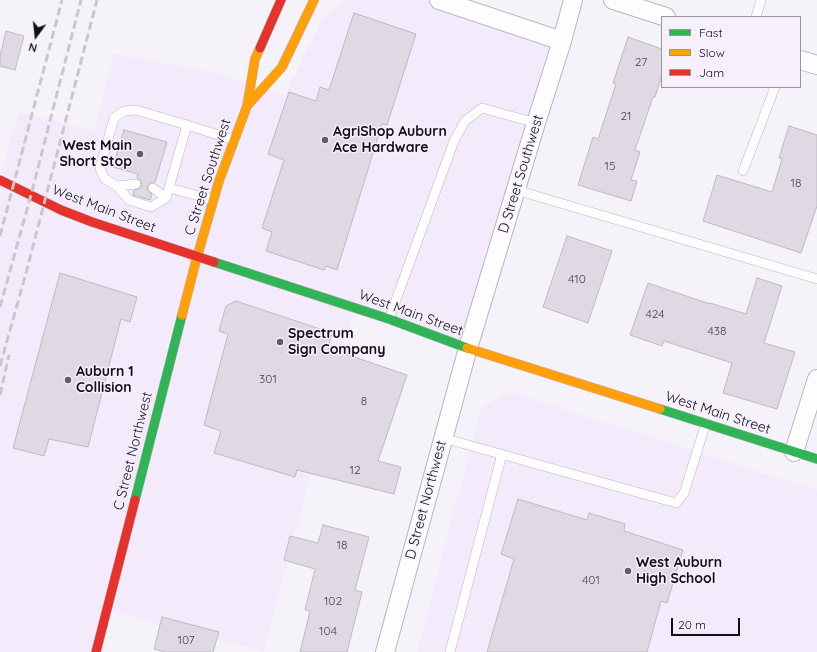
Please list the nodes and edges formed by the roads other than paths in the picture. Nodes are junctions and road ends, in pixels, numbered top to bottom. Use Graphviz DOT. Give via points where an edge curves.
graph roads {
  1 [pos="280,0"];
  2 [pos="314,0"];
  3 [pos="439,0"];
  4 [pos="573,0"];
  5 [pos="613,0"];
  6 [pos="762,0"];
  7 [pos="663,16"];
  8 [pos="756,16"];
  9 [pos="562,41"];
  10 [pos="801,60"];
  11 [pos="817,65"];
  12 [pos="775,88"];
  13 [pos="247,106"];
  14 [pos="536,123"];
  15 [pos="186,125"];
  16 [pos="234,140"];
  17 [pos="743,171"];
  18 [pos="0,180"];
  19 [pos="136,184"];
  20 [pos="117,186"];
  21 [pos="153,188"];
  22 [pos="169,188"];
  23 [pos="516,190"];
  24 [pos="166,198"];
  25 [pos="214,200"];
  26 [pos="197,257"];
  27 [pos="817,279"];
  28 [pos="389,319"];
  29 [pos="468,348"];
  30 [pos="817,379"];
  31 [pos="706,424"];
  32 [pos="443,438"];
  33 [pos="794,452"];
  34 [pos="502,454"];
  35 [pos="817,459"];
  36 [pos="96,652"];
  37 [pos="385,652"];
  38 [pos="450,652"];
  1 -- 13 [label="main road, C Street Southwest" via="255,59"];
  2 -- 13 [label="main road, C Street Southwest" via="282,67"];
  3 -- 9 [label="street"];
  4 -- 9 [label="street, D Street Southwest"];
  5 -- 7 [label="street"];
  6 -- 8 [label="lane"];
  9 -- 14 [label="street, D Street Southwest"];
  10 -- 11 [label="street"];
  12 -- 17 [label="lane"];
  13 -- 16 [label="main road, C Street Southwest"];
  14 -- 23 [label="street, D Street Southwest"];
  14 -- 28 [label="lane" via="482,108 465,121 454,141"];
  15 -- 16 [label="lane"];
  15 -- 20 [label="lane" via="136,110 124,111 114,118 100,169 105,179"];
  15 -- 22 [label="lane"];
  16 -- 25 [label="main road, C Street Southwest"];
  18 -- 26 [label="main road, West Main Street" via="73,215"];
  19 -- 20 [label="lane"];
  20 -- 24 [label="lane" via="129,200 151,206"];
  21 -- 24 [label="lane"];
  22 -- 24 [label="lane"];
  22 -- 25 [label="lane"];
  23 -- 27 [label="lane"];
  23 -- 29 [label="street, D Street Southwest"];
  25 -- 26 [label="main road, C Street Southwest"];
  26 -- 28 [label="main road, West Main Street"];
  26 -- 36 [label="main road, C Street Northwest"];
  28 -- 29 [label="main road, West Main Street"];
  29 -- 31 [label="main road, West Main Street"];
  29 -- 32 [label="street, D Street Northwest"];
  30 -- 33 [label="street"];
  31 -- 33 [label="main road, West Main Street"];
  31 -- 34 [label="lane" via="684,493 676,503"];
  32 -- 34 [label="lane"];
  32 -- 37 [label="street, D Street Northwest"];
  33 -- 35 [label="main road, West Main Street"];
  34 -- 38 [label="lane"];
}
